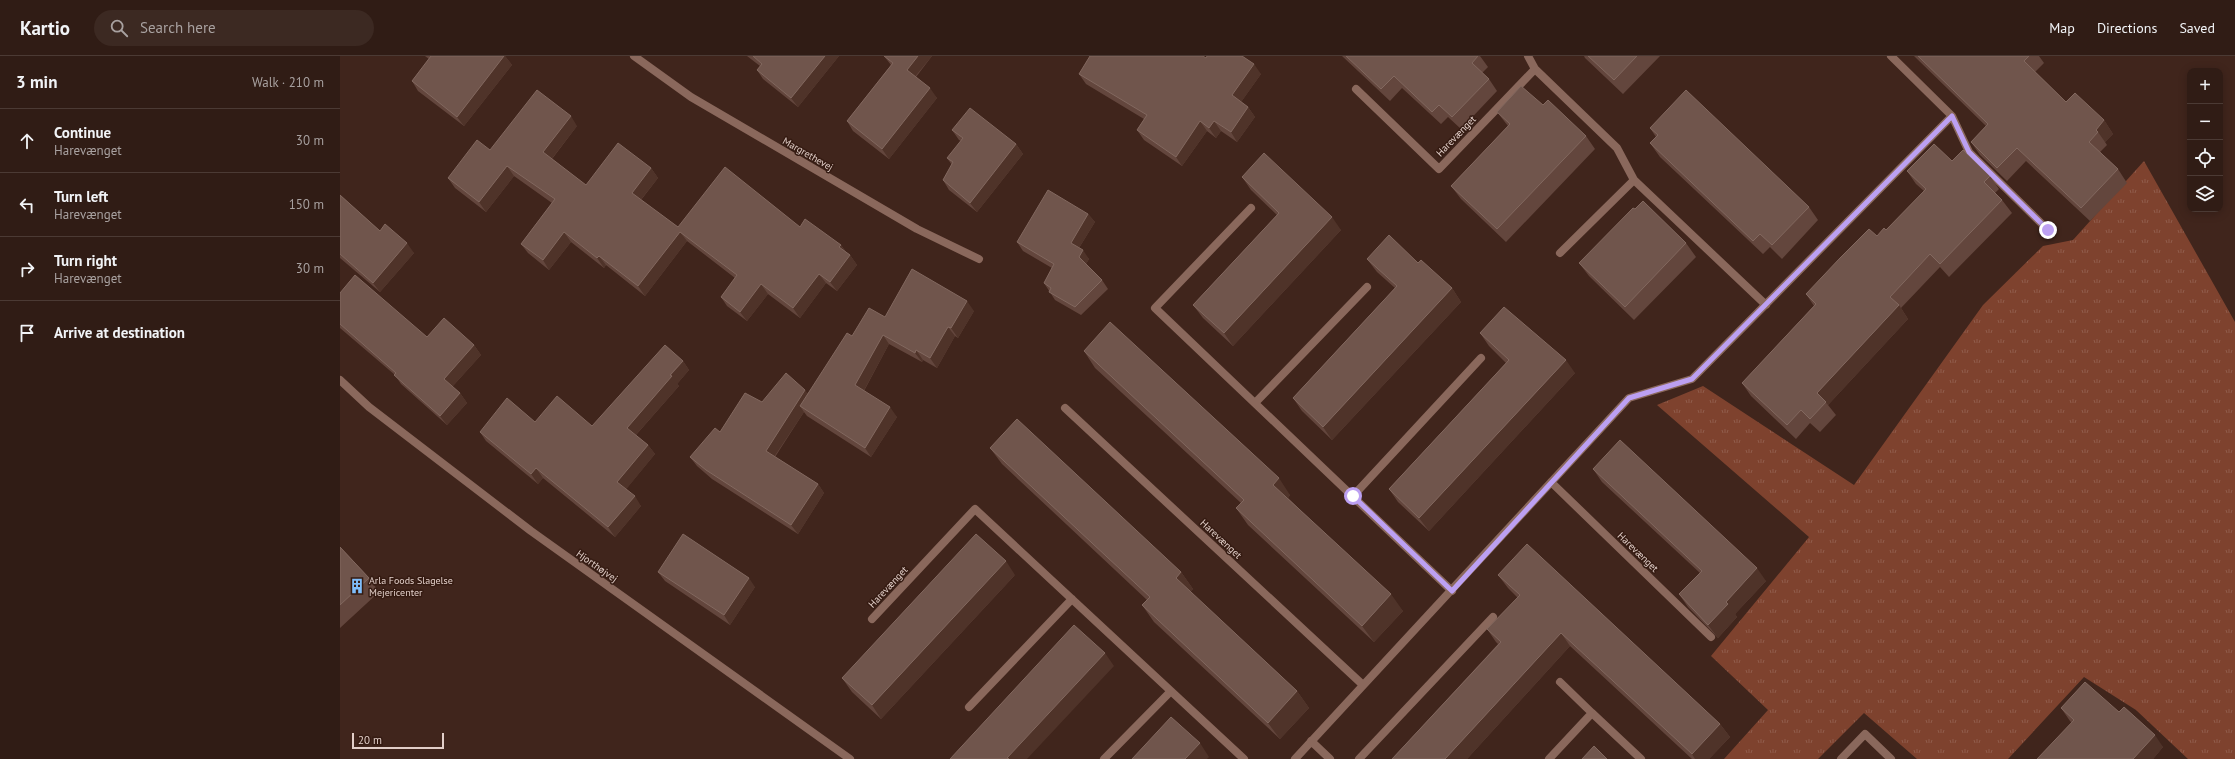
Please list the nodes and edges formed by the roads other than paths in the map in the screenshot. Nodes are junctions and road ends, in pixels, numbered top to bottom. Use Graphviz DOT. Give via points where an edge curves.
graph roads {
  1 [pos="634,56"];
  2 [pos="1528,56"];
  3 [pos="1890,56"];
  4 [pos="1535,70"];
  5 [pos="1356,89"];
  6 [pos="1952,116"];
  7 [pos="1634,180"];
  8 [pos="1251,208"];
  9 [pos="2048,230"];
  10 [pos="1560,253"];
  11 [pos="979,259"];
  12 [pos="1367,287"];
  13 [pos="1766,305"];
  14 [pos="1481,358"];
  15 [pos="340,380"];
  16 [pos="1254,403"];
  17 [pos="1066,408"];
  18 [pos="1551,482"];
  19 [pos="1353,496"];
  20 [pos="1452,591"];
  21 [pos="1072,600"];
  22 [pos="1493,617"];
  23 [pos="872,619"];
  24 [pos="1711,637"];
  25 [pos="1560,682"];
  26 [pos="1363,685"];
  27 [pos="1171,691"];
  28 [pos="969,707"];
  29 [pos="1592,713"];
  30 [pos="1311,741"];
  31 [pos="850,759"];
  32 [pos="1104,759"];
  33 [pos="1244,759"];
  34 [pos="1294,759"];
  35 [pos="1330,759"];
  36 [pos="1359,759"];
  37 [pos="1548,759"];
  38 [pos="1641,759"];
  39 [pos="1841,759"];
  40 [pos="1891,759"];
  1 -- 11 [label="street, Margrethevej" via="705,105 917,229"];
  2 -- 4 [label="street"];
  3 -- 6 [label="street"];
  4 -- 5 [label="street, Harevænget" via="1439,168"];
  4 -- 7 [label="street" via="1617,148"];
  6 -- 9 [label="street" via="1969,152"];
  6 -- 13 [label="street"];
  7 -- 10 [label="street"];
  7 -- 13 [label="street"];
  8 -- 16 [label="street" via="1155,308"];
  12 -- 16 [label="street"];
  13 -- 18 [label="street" via="1692,379 1629,398"];
  14 -- 19 [label="street"];
  15 -- 31 [label="street, Hjorthøjvej" via="370,407 530,531"];
  16 -- 19 [label="street"];
  17 -- 26 [label="street, Harevænget"];
  18 -- 20 [label="street"];
  18 -- 24 [label="street, Harevænget"];
  19 -- 20 [label="street"];
  20 -- 26 [label="street"];
  21 -- 23 [label="street, Harevænget" via="975,509"];
  21 -- 27 [label="street, Harevænget"];
  21 -- 28 [label="street"];
  22 -- 36 [label="street"];
  25 -- 29 [label="street"];
  26 -- 30 [label="street"];
  27 -- 32 [label="street"];
  27 -- 33 [label="street, Harevænget"];
  29 -- 37 [label="street"];
  29 -- 38 [label="street"];
  30 -- 34 [label="street"];
  30 -- 35 [label="street"];
  39 -- 40 [label="street" via="1865,734"];
}
